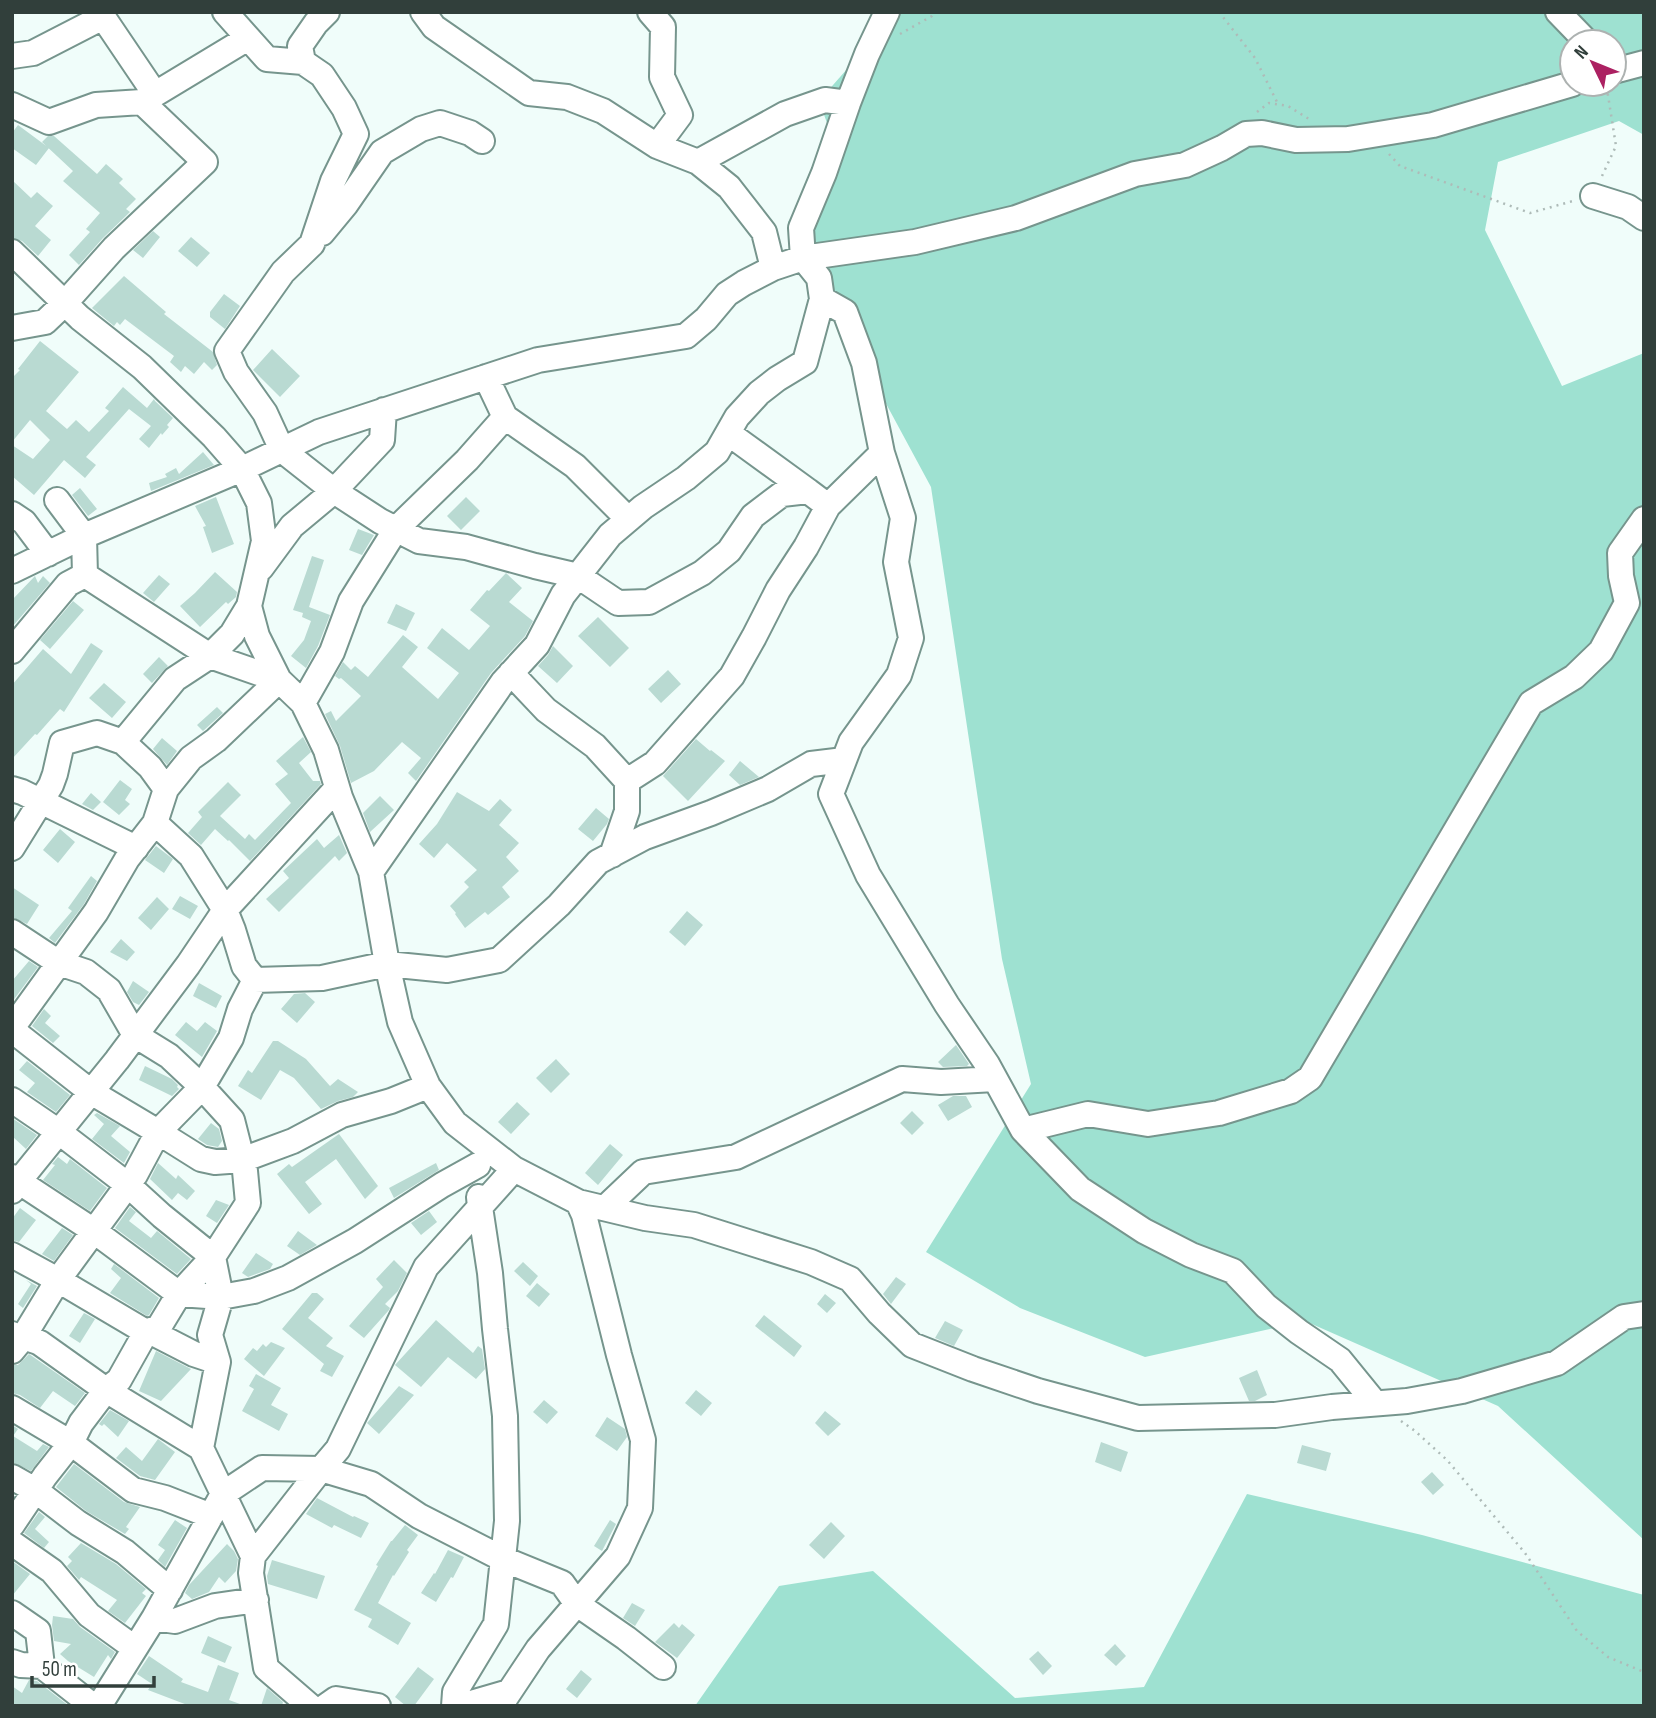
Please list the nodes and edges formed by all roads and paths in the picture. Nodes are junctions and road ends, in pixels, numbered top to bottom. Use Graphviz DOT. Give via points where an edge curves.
graph roads {
  1 [pos="225,12"];
  2 [pos="327,12"];
  3 [pos="423,12"];
  4 [pos="650,12"];
  5 [pos="887,12"];
  6 [pos="936,12"];
  7 [pos="1219,12"];
  8 [pos="1558,12"];
  9 [pos="1573,28"];
  10 [pos="895,37"];
  11 [pos="247,38"];
  12 [pos="12,56"];
  13 [pos="303,62"];
  14 [pos="1558,88"];
  15 [pos="148,98"];
  16 [pos="1608,98"];
  17 [pos="848,103"];
  18 [pos="1278,104"];
  19 [pos="12,105"];
  20 [pos="1374,135"];
  21 [pos="482,141"];
  22 [pos="657,146"];
  23 [pos="698,162"];
  24 [pos="1593,196"];
  25 [pos="1644,218"];
  26 [pos="312,244"];
  27 [pos="12,252"];
  28 [pos="803,258"];
  29 [pos="774,268"];
  30 [pos="822,299"];
  31 [pos="65,303"];
  32 [pos="12,328"];
  33 [pos="486,377"];
  34 [pos="384,410"];
  35 [pos="505,416"];
  36 [pos="728,433"];
  37 [pos="282,450"];
  38 [pos="882,453"];
  39 [pos="242,469"];
  40 [pos="334,491"];
  41 [pos="818,498"];
  42 [pos="57,500"];
  43 [pos="12,514"];
  44 [pos="1644,519"];
  45 [pos="628,520"];
  46 [pos="396,529"];
  47 [pos="84,536"];
  48 [pos="48,554"];
  49 [pos="12,571"];
  50 [pos="257,574"];
  51 [pos="85,575"];
  52 [pos="578,576"];
  53 [pos="249,606"];
  54 [pos="12,651"];
  55 [pos="210,656"];
  56 [pos="511,673"];
  57 [pos="279,680"];
  58 [pos="303,703"];
  59 [pos="123,742"];
  60 [pos="844,760"];
  61 [pos="627,781"];
  62 [pos="337,788"];
  63 [pos="12,789"];
  64 [pos="166,789"];
  65 [pos="42,802"];
  66 [pos="155,823"];
  67 [pos="12,848"];
  68 [pos="136,848"];
  69 [pos="612,855"];
  70 [pos="370,872"];
  71 [pos="225,910"];
  72 [pos="12,932"];
  73 [pos="59,963"];
  74 [pos="387,964"];
  75 [pos="255,980"];
  76 [pos="12,1029"];
  77 [pos="135,1035"];
  78 [pos="995,1079"];
  79 [pos="428,1086"];
  80 [pos="202,1087"];
  81 [pos="91,1092"];
  82 [pos="12,1100"];
  83 [pos="1023,1130"];
  84 [pos="59,1132"];
  85 [pos="159,1132"];
  86 [pos="477,1140"];
  87 [pos="242,1160"];
  88 [pos="478,1165"];
  89 [pos="514,1169"];
  90 [pos="14,1183"];
  91 [pos="128,1185"];
  92 [pos="578,1202"];
  93 [pos="480,1207"];
  94 [pos="605,1209"];
  95 [pos="94,1231"];
  96 [pos="12,1255"];
  97 [pos="212,1257"];
  98 [pos="58,1280"];
  99 [pos="179,1294"];
  100 [pos="221,1297"];
  101 [pos="1644,1314"];
  102 [pos="146,1332"];
  103 [pos="16,1342"];
  104 [pos="218,1362"];
  105 [pos="106,1390"];
  106 [pos="1376,1403"];
  107 [pos="12,1408"];
  108 [pos="71,1443"];
  109 [pos="201,1448"];
  110 [pos="320,1469"];
  111 [pos="12,1477"];
  112 [pos="35,1490"];
  113 [pos="223,1494"];
  114 [pos="211,1516"];
  115 [pos="12,1525"];
  116 [pos="12,1543"];
  117 [pos="253,1556"];
  118 [pos="503,1559"];
  119 [pos="170,1590"];
  120 [pos="256,1600"];
  121 [pos="577,1604"];
  122 [pos="12,1613"];
  123 [pos="154,1618"];
  124 [pos="133,1650"];
  125 [pos="663,1667"];
  126 [pos="22,1668"];
  127 [pos="1644,1672"];
  128 [pos="505,1699"];
  129 [pos="93,1706"];
  130 [pos="99,1706"];
  131 [pos="310,1706"];
  132 [pos="326,1706"];
  133 [pos="378,1706"];
  134 [pos="454,1706"];
  135 [pos="461,1706"];
  1 -- 11 [label="street"];
  2 -- 13 [label="street" via="300,46"];
  3 -- 22 [label="street" via="434,27 529,93 567,97 603,111"];
  4 -- 22 [label="street" via="663,27 662,77 680,115"];
  5 -- 17 [label="street"];
  6 -- 10 [label="path"];
  7 -- 18 [label="path" via="1255,58"];
  8 -- 9 [label="street"];
  11 -- 13 [label="street" via="267,59"];
  11 -- 15 [label="street"];
  12 -- 15 [label="street" via="33,53 103,17"];
  13 -- 26 [label="street" via="322,75 356,134 333,181"];
  14 -- 20 [label="street" via="1433,125"];
  15 -- 19 [label="street" via="96,105 49,122"];
  15 -- 31 [label="street" via="205,162 114,248"];
  16 -- 24 [label="path" via="1616,146"];
  17 -- 23 [label="street" via="825,100 785,114"];
  17 -- 28 [label="street" via="801,228"];
  20 -- 24 [label="path" via="1399,166 1530,213"];
  20 -- 28 [label="street" via="1296,140 1246,134 1185,164 1135,174 1016,218 915,242"];
  21 -- 26 [label="street" via="440,123 382,152"];
  22 -- 23 [label="street"];
  23 -- 29 [label="street" via="729,187 764,232"];
  24 -- 25 [label="street" via="1628,207"];
  26 -- 37 [label="street" via="282,272 227,351"];
  27 -- 31 [label="street"];
  28 -- 29 [label="street"];
  28 -- 30 [label="street" via="819,278"];
  29 -- 33 [label="street" via="727,295 686,336 538,360"];
  30 -- 36 [label="street" via="805,362 759,393"];
  30 -- 38 [label="street" via="845,312 864,363"];
  31 -- 32 [label="street" via="45,321"];
  31 -- 39 [label="street" via="142,367"];
  33 -- 34 [label="street"];
  33 -- 35 [label="street"];
  34 -- 37 [label="street"];
  34 -- 40 [label="street" via="382,440"];
  35 -- 45 [label="street" via="575,466"];
  35 -- 46 [label="street"];
  36 -- 41 [label="street"];
  36 -- 45 [label="street" via="717,452"];
  37 -- 39 [label="street"];
  37 -- 40 [label="street"];
  38 -- 41 [label="street"];
  38 -- 60 [label="street" via="903,518 896,562 911,638 899,675 851,742"];
  39 -- 47 [label="street"];
  39 -- 50 [label="street" via="259,503 264,541"];
  40 -- 46 [label="street"];
  40 -- 50 [label="street" via="292,526"];
  41 -- 52 [label="street" via="782,494 753,516 729,551 702,573 649,602 618,603"];
  41 -- 61 [label="street" via="806,547 732,676 655,763"];
  42 -- 47 [label="street"];
  43 -- 48 [label="street" via="24,522"];
  44 -- 83 [label="street" via="1620,553 1627,603 1601,650 1574,677 1531,703 1310,1078 1291,1091 1219,1113 1148,1124 1088,1114"];
  45 -- 52 [label="street"];
  46 -- 52 [label="street" via="419,541 466,547"];
  46 -- 58 [label="street" via="351,601 332,652"];
  47 -- 48 [label="street"];
  47 -- 51 [label="street"];
  48 -- 49 [label="street"];
  50 -- 53 [label="street"];
  51 -- 54 [label="street" via="68,584"];
  51 -- 55 [label="street"];
  52 -- 56 [label="street" via="537,645"];
  53 -- 55 [label="street" via="232,634"];
  53 -- 57 [label="street" via="257,636"];
  55 -- 57 [label="street"];
  55 -- 59 [label="street" via="175,679"];
  56 -- 61 [label="street" via="545,710 595,746"];
  56 -- 70 [label="street"];
  57 -- 58 [label="street"];
  57 -- 64 [label="street" via="191,758"];
  58 -- 62 [label="street" via="326,750"];
  59 -- 64 [label="street"];
  59 -- 65 [label="street" via="97,733 62,743"];
  60 -- 69 [label="street" via="811,764 768,789 645,837"];
  60 -- 78 [label="street" via="831,794 868,875"];
  61 -- 69 [label="street" via="627,811"];
  62 -- 70 [label="street"];
  62 -- 71 [label="street"];
  63 -- 65 [label="street"];
  64 -- 66 [label="street"];
  65 -- 67 [label="street"];
  65 -- 68 [label="street"];
  66 -- 68 [label="street"];
  66 -- 71 [label="street" via="191,856"];
  68 -- 73 [label="street"];
  69 -- 74 [label="street" via="598,862 499,960 446,970"];
  70 -- 74 [label="street"];
  71 -- 75 [label="street" via="244,966"];
  71 -- 77 [label="street"];
  72 -- 73 [label="street"];
  73 -- 76 [label="street"];
  73 -- 77 [label="street" via="86,972 109,990"];
  74 -- 75 [label="street" via="322,978"];
  74 -- 79 [label="street" via="400,1022"];
  75 -- 80 [label="street" via="231,1038"];
  76 -- 81 [label="street"];
  77 -- 80 [label="street" via="169,1056"];
  77 -- 81 [label="street"];
  78 -- 83 [label="street"];
  78 -- 94 [label="street" via="902,1079 736,1157 643,1172"];
  79 -- 86 [label="street" via="455,1123"];
  79 -- 87 [label="street" via="342,1115 293,1141"];
  80 -- 85 [label="street"];
  80 -- 87 [label="street" via="232,1120"];
  81 -- 84 [label="street"];
  81 -- 85 [label="street"];
  82 -- 84 [label="street"];
  83 -- 106 [label="street" via="1080,1189 1144,1231 1233,1271 1266,1306 1340,1360"];
  84 -- 90 [label="street"];
  84 -- 91 [label="street"];
  85 -- 87 [label="street" via="201,1160"];
  85 -- 91 [label="street"];
  86 -- 88 [label="street"];
  86 -- 89 [label="street"];
  87 -- 97 [label="street" via="248,1203"];
  88 -- 93 [label="street"];
  88 -- 100 [label="street" via="288,1278"];
  89 -- 92 [label="street"];
  89 -- 93 [label="street"];
  90 -- 95 [label="street"];
  91 -- 95 [label="street"];
  91 -- 97 [label="street"];
  92 -- 94 [label="street"];
  92 -- 121 [label="street" via="643,1440 640,1508 618,1556"];
  93 -- 110 [label="street" via="426,1267 338,1449"];
  93 -- 118 [label="street" via="505,1416"];
  94 -- 106 [label="street" via="694,1225 811,1262 850,1279 912,1345 1038,1391 1138,1418 1275,1415"];
  95 -- 98 [label="street"];
  95 -- 99 [label="street"];
  96 -- 98 [label="street"];
  97 -- 99 [label="street"];
  97 -- 100 [label="street"];
  98 -- 102 [label="street"];
  98 -- 103 [label="street"];
  99 -- 100 [label="street"];
  99 -- 102 [label="street" via="159,1327"];
  100 -- 104 [label="street" via="210,1335"];
  101 -- 106 [label="street" via="1625,1317 1557,1363 1462,1391"];
  102 -- 104 [label="street"];
  102 -- 105 [label="street" via="119,1380"];
  103 -- 105 [label="street" via="30,1338 40,1343"];
  104 -- 109 [label="street"];
  105 -- 108 [label="street"];
  105 -- 109 [label="street"];
  106 -- 127 [label="path" via="1447,1460 1525,1553 1577,1631 1608,1657"];
  107 -- 108 [label="street"];
  108 -- 112 [label="street"];
  108 -- 114 [label="street" via="133,1490"];
  109 -- 113 [label="street"];
  110 -- 113 [label="street" via="262,1468"];
  110 -- 117 [label="street"];
  110 -- 118 [label="street" via="371,1484 418,1517"];
  111 -- 112 [label="street"];
  112 -- 115 [label="street"];
  112 -- 119 [label="street" via="125,1552"];
  113 -- 114 [label="street"];
  113 -- 117 [label="street"];
  114 -- 119 [label="street"];
  116 -- 124 [label="street" via="51,1571 89,1615"];
  117 -- 120 [label="street"];
  118 -- 121 [label="street" via="562,1583"];
  118 -- 134 [label="street" via="496,1624 455,1692"];
  119 -- 123 [label="street"];
  120 -- 123 [label="street" via="215,1606 175,1621"];
  120 -- 131 [label="street" via="266,1668"];
  121 -- 125 [label="street"];
  121 -- 128 [label="street" via="538,1649"];
  122 -- 126 [label="street" via="38,1631"];
  123 -- 124 [label="street"];
  124 -- 130 [label="street"];
  126 -- 129 [label="street"];
  128 -- 135 [label="street"];
  132 -- 133 [label="street" via="336,1699"];
}
